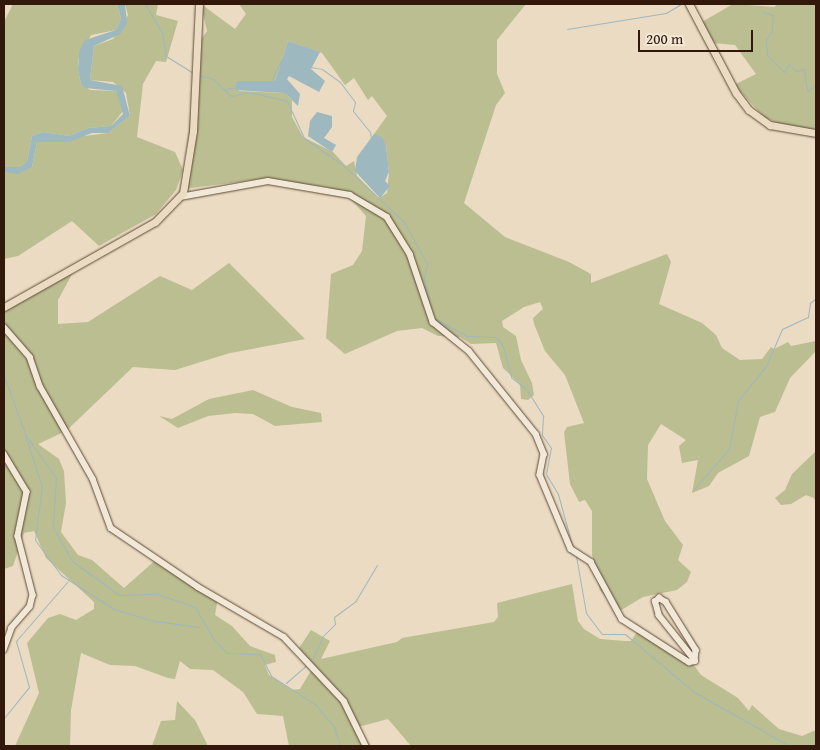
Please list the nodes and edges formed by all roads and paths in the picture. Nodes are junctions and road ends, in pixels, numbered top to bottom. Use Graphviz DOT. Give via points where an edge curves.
graph roads {
  1 [pos="199,4"];
  2 [pos="688,4"];
  3 [pos="816,133"];
  4 [pos="180,197"];
  5 [pos="4,307"];
  6 [pos="4,327"];
  7 [pos="4,454"];
  8 [pos="4,650"];
  9 [pos="695,661"];
  10 [pos="366,746"];
  1 -- 4 [label="main road" via="190,163"];
  2 -- 3 [label="main road" via="748,110 770,125"];
  4 -- 5 [label="main road" via="155,222"];
  4 -- 9 [label="street" via="268,181 350,195 388,217 410,254 433,322 469,351 536,434 544,454 540,475 571,549 591,562 622,619 689,662"];
  6 -- 10 [label="street" via="30,357 40,386 93,479 111,528 198,588 284,637 344,702"];
  7 -- 8 [label="street" via="26,488 18,536 33,591 30,607 12,628"];
  9 -- 9 [label="street" via="696,650 666,602 658,598 654,602 659,616"];
}
